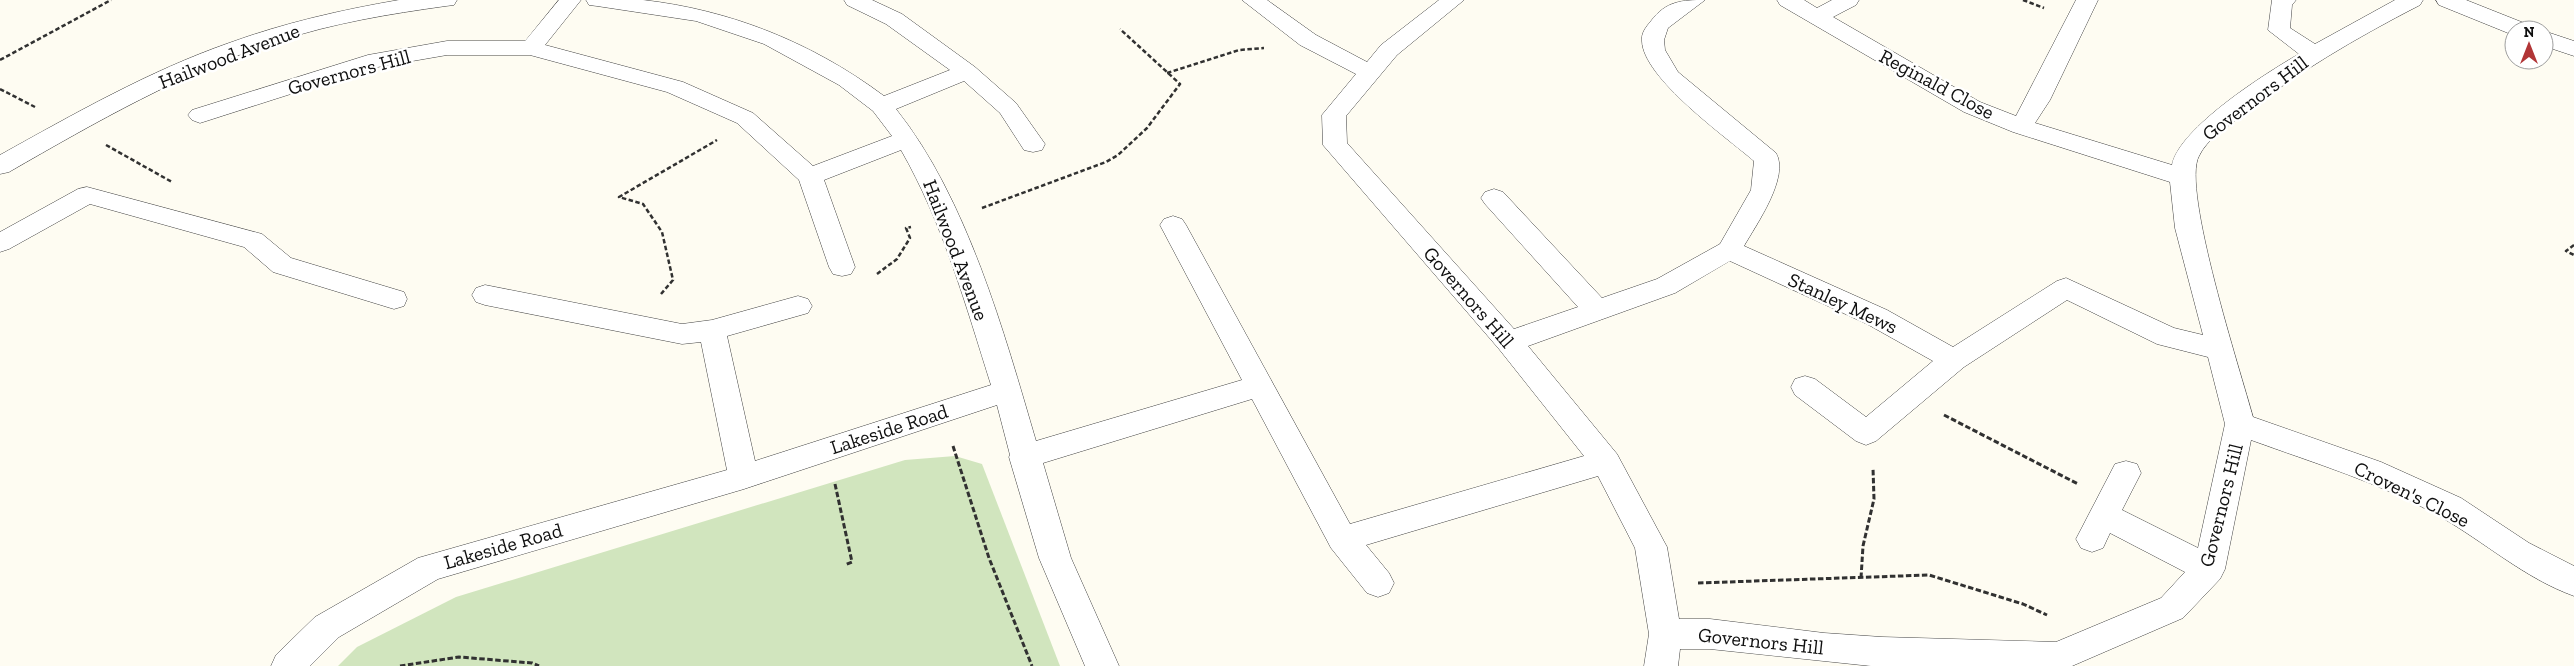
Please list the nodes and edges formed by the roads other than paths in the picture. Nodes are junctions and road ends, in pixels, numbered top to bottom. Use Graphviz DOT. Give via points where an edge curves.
graph roads {
  1 [pos="446,0"];
  2 [pos="570,0"];
  3 [pos="597,0"];
  4 [pos="721,0"];
  5 [pos="855,0"];
  6 [pos="1253,0"];
  7 [pos="1453,0"];
  8 [pos="1694,0"];
  9 [pos="1788,0"];
  10 [pos="1848,0"];
  11 [pos="2087,0"];
  12 [pos="2285,0"];
  13 [pos="2447,0"];
  14 [pos="2388,4"];
  15 [pos="360,6"];
  16 [pos="699,15"];
  17 [pos="1817,17"];
  18 [pos="2504,23"];
  19 [pos="2554,42"];
  20 [pos="531,48"];
  21 [pos="2574,49"];
  22 [pos="2314,54"];
  23 [pos="967,72"];
  24 [pos="1369,72"];
  25 [pos="881,106"];
  26 [pos="200,114"];
  27 [pos="2021,127"];
  28 [pos="907,139"];
  29 [pos="1033,144"];
  30 [pos="0,166"];
  31 [pos="810,176"];
  32 [pos="2182,177"];
  33 [pos="1494,198"];
  34 [pos="1173,225"];
  35 [pos="0,243"];
  36 [pos="1729,250"];
  37 [pos="842,267"];
  38 [pos="485,295"];
  39 [pos="394,299"];
  40 [pos="798,306"];
  41 [pos="1597,310"];
  42 [pos="712,330"];
  43 [pos="1509,342"];
  44 [pos="2221,350"];
  45 [pos="1954,360"];
  46 [pos="1259,386"];
  47 [pos="1805,387"];
  48 [pos="1007,392"];
  49 [pos="2240,424"];
  50 [pos="1024,457"];
  51 [pos="1606,462"];
  52 [pos="2126,473"];
  53 [pos="744,477"];
  54 [pos="1342,539"];
  55 [pos="2209,569"];
  56 [pos="2574,582"];
  57 [pos="1378,584"];
  58 [pos="1665,634"];
  59 [pos="2069,657"];
  60 [pos="288,666"];
  61 [pos="1102,666"];
  62 [pos="1661,666"];
  1 -- 15 [label="street, Hailwood Avenue"];
  2 -- 20 [label="street"];
  3 -- 16 [label="street, Hailwood Avenue"];
  4 -- 16 [label="street"];
  5 -- 23 [label="street" via="894,19"];
  6 -- 24 [label="street" via="1308,40"];
  7 -- 24 [label="street, Governors Hill" via="1389,50"];
  8 -- 36 [label="street" via="1664,18 1655,28 1651,42 1657,60 1670,76 1767,159 1763,190"];
  9 -- 17 [label="street, Reginald Close"];
  10 -- 17 [label="street"];
  11 -- 27 [label="street" via="2038,100"];
  12 -- 22 [label="street" via="2281,3 2279,30"];
  13 -- 18 [label="street"];
  14 -- 22 [label="street, Governors Hill"];
  15 -- 30 [label="street, Hailwood Avenue" via="197,64 104,109"];
  16 -- 25 [label="street, Hailwood Avenue" via="772,39 847,80"];
  17 -- 27 [label="street, Reginald Close" via="1972,108"];
  19 -- 21 [label="street"];
  20 -- 26 [label="street, Governors Hill" via="447,48 368,62"];
  20 -- 31 [label="street, Governors Hill" via="675,87 745,118"];
  22 -- 32 [label="street, Governors Hill" via="2278,76 2202,135 2186,155"];
  23 -- 25 [label="street"];
  23 -- 29 [label="street" via="1008,108"];
  24 -- 43 [label="street, Governors Hill" via="1334,115 1335,145"];
  25 -- 28 [label="street, Hailwood Avenue"];
  27 -- 32 [label="street, Reginald Close"];
  28 -- 31 [label="street"];
  28 -- 48 [label="street, Hailwood Avenue" via="947,217"];
  31 -- 37 [label="street, Governors Hill"];
  32 -- 44 [label="street, Governors Hill" via="2188,228"];
  33 -- 41 [label="street"];
  34 -- 46 [label="street"];
  35 -- 39 [label="street" via="87,195 253,240 282,265"];
  36 -- 41 [label="street" via="1666,286"];
  36 -- 45 [label="street, Stanley Mews" via="1877,317"];
  38 -- 42 [label="street" via="682,334"];
  40 -- 42 [label="street"];
  41 -- 43 [label="street"];
  42 -- 53 [label="street"];
  43 -- 51 [label="street, Governors Hill"];
  44 -- 45 [label="street" via="2167,336 2066,288"];
  44 -- 49 [label="street, Governors Hill"];
  45 -- 47 [label="street" via="1866,433"];
  46 -- 50 [label="street"];
  46 -- 54 [label="street"];
  48 -- 50 [label="street, Hailwood Avenue"];
  48 -- 53 [label="street, Lakeside Road"];
  49 -- 55 [label="street, Governors Hill"];
  49 -- 56 [label="street, Croven's Close" via="2370,471 2450,507 2518,552"];
  50 -- 61 [label="street, Hailwood Avenue" via="1055,558"];
  51 -- 54 [label="street"];
  51 -- 58 [label="street, Governors Hill" via="1651,547"];
  52 -- 55 [label="street" via="2103,519"];
  53 -- 60 [label="street, Lakeside Road" via="429,568 327,627"];
  54 -- 57 [label="street"];
  55 -- 59 [label="street, Governors Hill" via="2172,608"];
  58 -- 59 [label="street, Governors Hill" via="1710,634 1882,652"];
  58 -- 62 [label="street, Governors Hill"];
}
